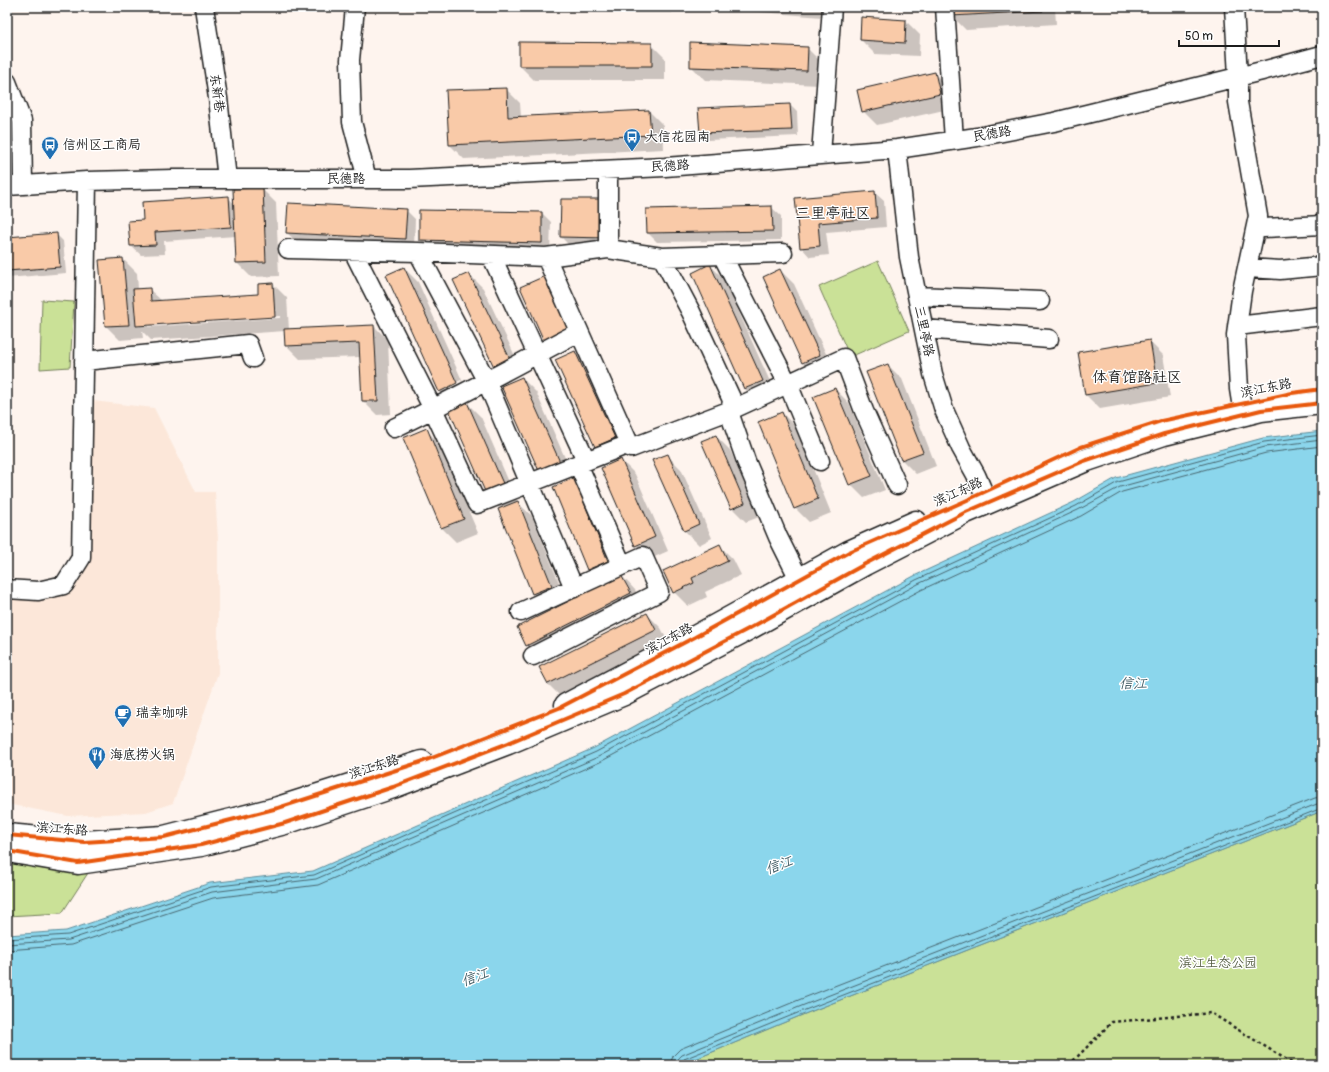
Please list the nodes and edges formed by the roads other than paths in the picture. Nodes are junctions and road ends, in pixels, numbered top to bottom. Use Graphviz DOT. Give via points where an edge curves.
graph roads {
  1 [pos="204,7"];
  2 [pos="355,7"];
  3 [pos="832,7"];
  4 [pos="945,7"];
  5 [pos="1234,7"];
  6 [pos="1322,55"];
  7 [pos="1238,76"];
  8 [pos="7,82"];
  9 [pos="954,140"];
  10 [pos="897,149"];
  11 [pos="821,154"];
  12 [pos="608,170"];
  13 [pos="227,179"];
  14 [pos="367,179"];
  15 [pos="87,181"];
  16 [pos="15,186"];
  17 [pos="1322,225"];
  18 [pos="1256,226"];
  19 [pos="288,249"];
  20 [pos="353,250"];
  21 [pos="608,250"];
  22 [pos="418,252"];
  23 [pos="783,253"];
  24 [pos="491,255"];
  25 [pos="722,255"];
  26 [pos="546,257"];
  27 [pos="662,258"];
  28 [pos="1322,266"];
  29 [pos="1247,268"];
  30 [pos="917,296"];
  31 [pos="1040,301"];
  32 [pos="1322,316"];
  33 [pos="1237,326"];
  34 [pos="924,329"];
  35 [pos="579,332"];
  36 [pos="1049,339"];
  37 [pos="537,354"];
  38 [pos="253,358"];
  39 [pos="84,361"];
  40 [pos="486,380"];
  41 [pos="788,384"];
  42 [pos="1322,389"];
  43 [pos="1322,403"];
  44 [pos="433,409"];
  45 [pos="1242,409"];
  46 [pos="731,410"];
  47 [pos="394,428"];
  48 [pos="630,444"];
  49 [pos="820,461"];
  50 [pos="582,462"];
  51 [pos="530,483"];
  52 [pos="897,485"];
  53 [pos="985,497"];
  54 [pos="622,565"];
  55 [pos="799,579"];
  56 [pos="574,588"];
  57 [pos="7,589"];
  58 [pos="521,612"];
  59 [pos="533,656"];
  60 [pos="7,835"];
  61 [pos="7,851"];
  1 -- 13 [label="street, 东新巷"];
  2 -- 14 [label="street" via="350,60 352,122"];
  3 -- 11 [label="street"];
  4 -- 9 [label="street"];
  5 -- 7 [label="street"];
  6 -- 7 [label="street, 民德路"];
  7 -- 9 [label="street, 民德路" via="1054,122"];
  7 -- 18 [label="street" via="1238,102 1258,216"];
  8 -- 16 [label="street" via="22,121"];
  9 -- 10 [label="street, 民德路"];
  10 -- 11 [label="street, 民德路"];
  10 -- 30 [label="street, 三里亭路" via="909,257"];
  11 -- 12 [label="street, 民德路"];
  12 -- 14 [label="street, 民德路"];
  12 -- 21 [label="street"];
  13 -- 14 [label="street, 民德路"];
  13 -- 15 [label="street, 民德路"];
  15 -- 16 [label="street, 民德路"];
  15 -- 39 [label="street"];
  17 -- 18 [label="street" via="1264,228"];
  18 -- 29 [label="street"];
  19 -- 20 [label="street"];
  20 -- 22 [label="street"];
  20 -- 44 [label="street"];
  21 -- 26 [label="street"];
  21 -- 27 [label="street"];
  22 -- 24 [label="street"];
  22 -- 40 [label="street"];
  23 -- 25 [label="street"];
  24 -- 26 [label="street"];
  24 -- 37 [label="street"];
  25 -- 27 [label="street"];
  25 -- 41 [label="street"];
  26 -- 35 [label="street"];
  27 -- 46 [label="street" via="732,400"];
  28 -- 29 [label="street" via="1280,270"];
  29 -- 33 [label="street"];
  30 -- 31 [label="street"];
  30 -- 34 [label="street, 三里亭路"];
  32 -- 33 [label="street"];
  33 -- 45 [label="street"];
  34 -- 36 [label="street"];
  34 -- 53 [label="street, 三里亭路" via="933,374 944,410"];
  35 -- 37 [label="street"];
  35 -- 48 [label="street"];
  37 -- 40 [label="street"];
  37 -- 50 [label="street"];
  38 -- 39 [label="street" via="248,344"];
  39 -- 57 [label="street" via="81,558 64,586 38,591"];
  40 -- 44 [label="street"];
  40 -- 51 [label="street"];
  41 -- 46 [label="street"];
  41 -- 49 [label="street"];
  41 -- 52 [label="street" via="844,358"];
  42 -- 45 [label="main road, 滨江东路" via="1292,393"];
  43 -- 45 [label="main road, 滨江东路" via="1261,410"];
  44 -- 47 [label="street"];
  44 -- 51 [label="street" via="477,504"];
  45 -- 53 [label="main road, 滨江东路" via="1161,421 1081,447"];
  46 -- 48 [label="street" via="631,448"];
  46 -- 55 [label="street" via="730,415 746,461"];
  48 -- 50 [label="street"];
  50 -- 51 [label="street"];
  50 -- 54 [label="street"];
  51 -- 56 [label="street"];
  53 -- 55 [label="main road, 滨江东路" via="849,552"];
  53 -- 61 [label="main road, 滨江东路" via="966,512 624,694 393,788 285,823 201,845 78,863"];
  54 -- 56 [label="street"];
  54 -- 59 [label="street" via="643,556 659,592"];
  55 -- 60 [label="main road, 滨江东路" via="559,708 424,761 293,804 164,837 84,842"];
  56 -- 58 [label="street"];
}
